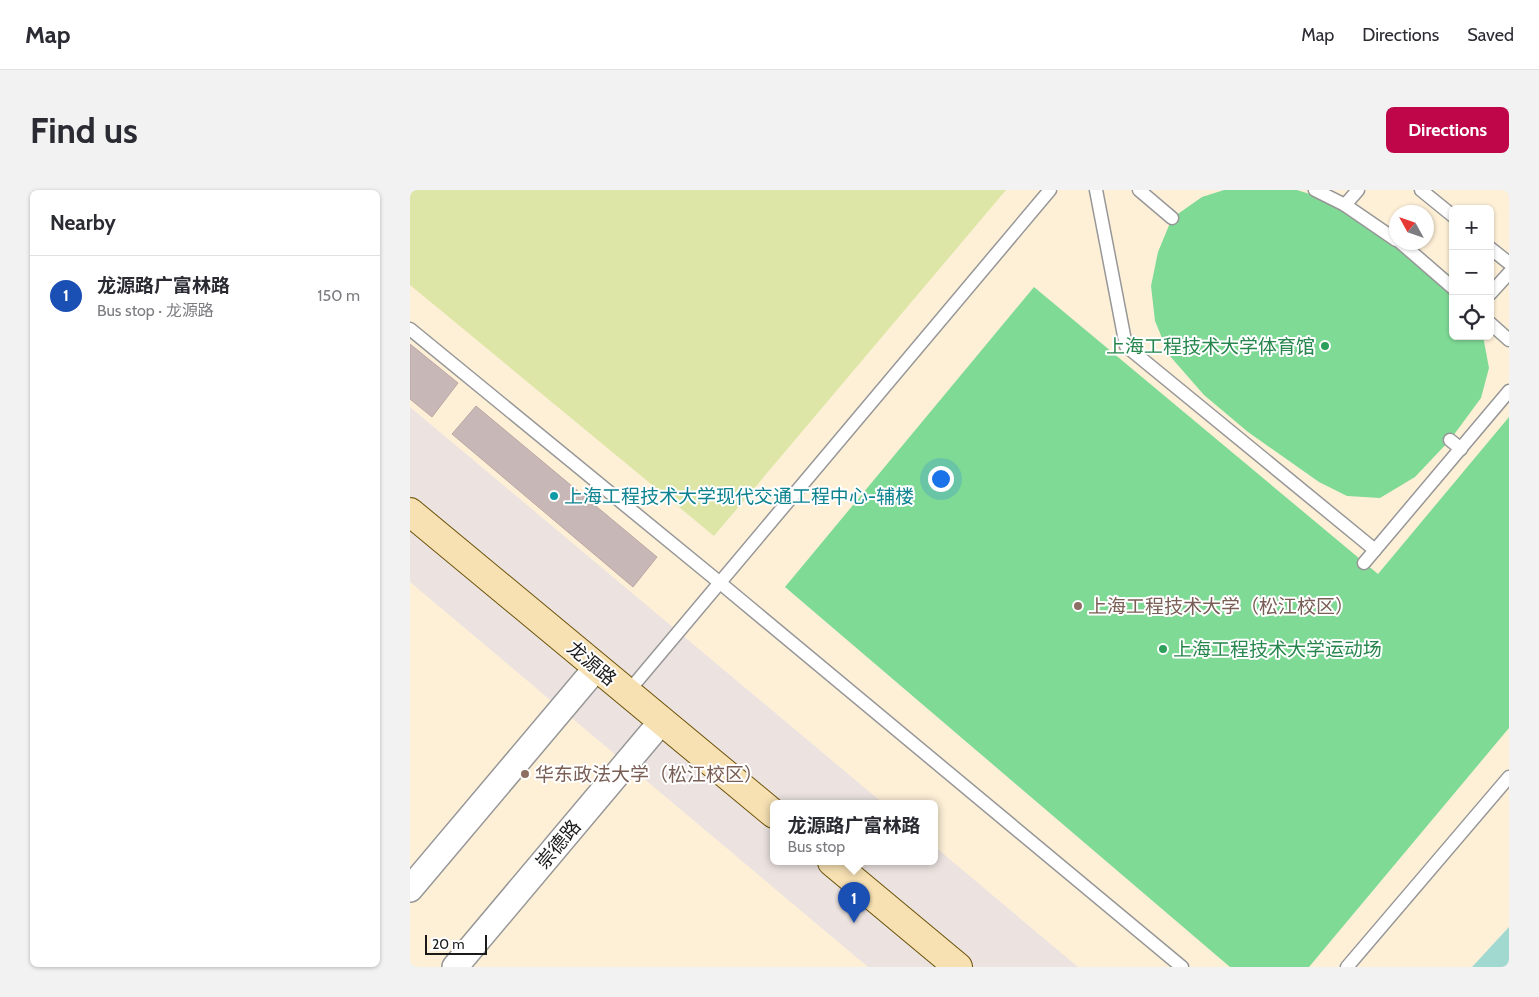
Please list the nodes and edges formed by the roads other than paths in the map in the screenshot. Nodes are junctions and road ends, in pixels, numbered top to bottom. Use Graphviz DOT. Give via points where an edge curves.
graph roads {
  1 [pos="1050,190"];
  2 [pos="1096,190"];
  3 [pos="1139,190"];
  4 [pos="1315,190"];
  5 [pos="1358,190"];
  6 [pos="1421,190"];
  7 [pos="1345,205"];
  8 [pos="1449,213"];
  9 [pos="1172,218"];
  10 [pos="1389,235"];
  11 [pos="1409,250"];
  12 [pos="1493,250"];
  13 [pos="1509,263"];
  14 [pos="1509,273"];
  15 [pos="1449,285"];
  16 [pos="1494,290"];
  17 [pos="1494,327"];
  18 [pos="410,329"];
  19 [pos="1509,340"];
  20 [pos="1509,391"];
  21 [pos="1450,440"];
  22 [pos="1461,449"];
  23 [pos="410,512"];
  24 [pos="1375,550"];
  25 [pos="1364,563"];
  26 [pos="719,582"];
  27 [pos="597,667"];
  28 [pos="627,693"];
  29 [pos="662,722"];
  30 [pos="1509,777"];
  31 [pos="770,811"];
  32 [pos="836,865"];
  33 [pos="410,889"];
  34 [pos="455,967"];
  35 [pos="958,967"];
  36 [pos="1182,967"];
  37 [pos="1347,967"];
  1 -- 26 [label="lane"];
  2 -- 24 [label="lane" via="1126,346"];
  3 -- 9 [label="lane"];
  4 -- 7 [label="lane"];
  5 -- 7 [label="lane"];
  6 -- 8 [label="lane"];
  7 -- 10 [label="lane"];
  11 -- 15 [label="lane"];
  12 -- 13 [label="lane"];
  14 -- 16 [label="lane"];
  17 -- 19 [label="lane"];
  18 -- 26 [label="lane"];
  20 -- 22 [label="lane"];
  21 -- 22 [label="lane"];
  22 -- 24 [label="lane"];
  23 -- 27 [label="main road, 龙源路"];
  24 -- 25 [label="lane"];
  26 -- 28 [label="lane"];
  26 -- 36 [label="lane"];
  27 -- 28 [label="main road, 龙源路"];
  27 -- 33 [label="street"];
  28 -- 29 [label="main road, 龙源路"];
  29 -- 31 [label="main road, 龙源路"];
  29 -- 34 [label="street, 崇德路"];
  30 -- 37 [label="lane"];
  32 -- 35 [label="main road"];
}
